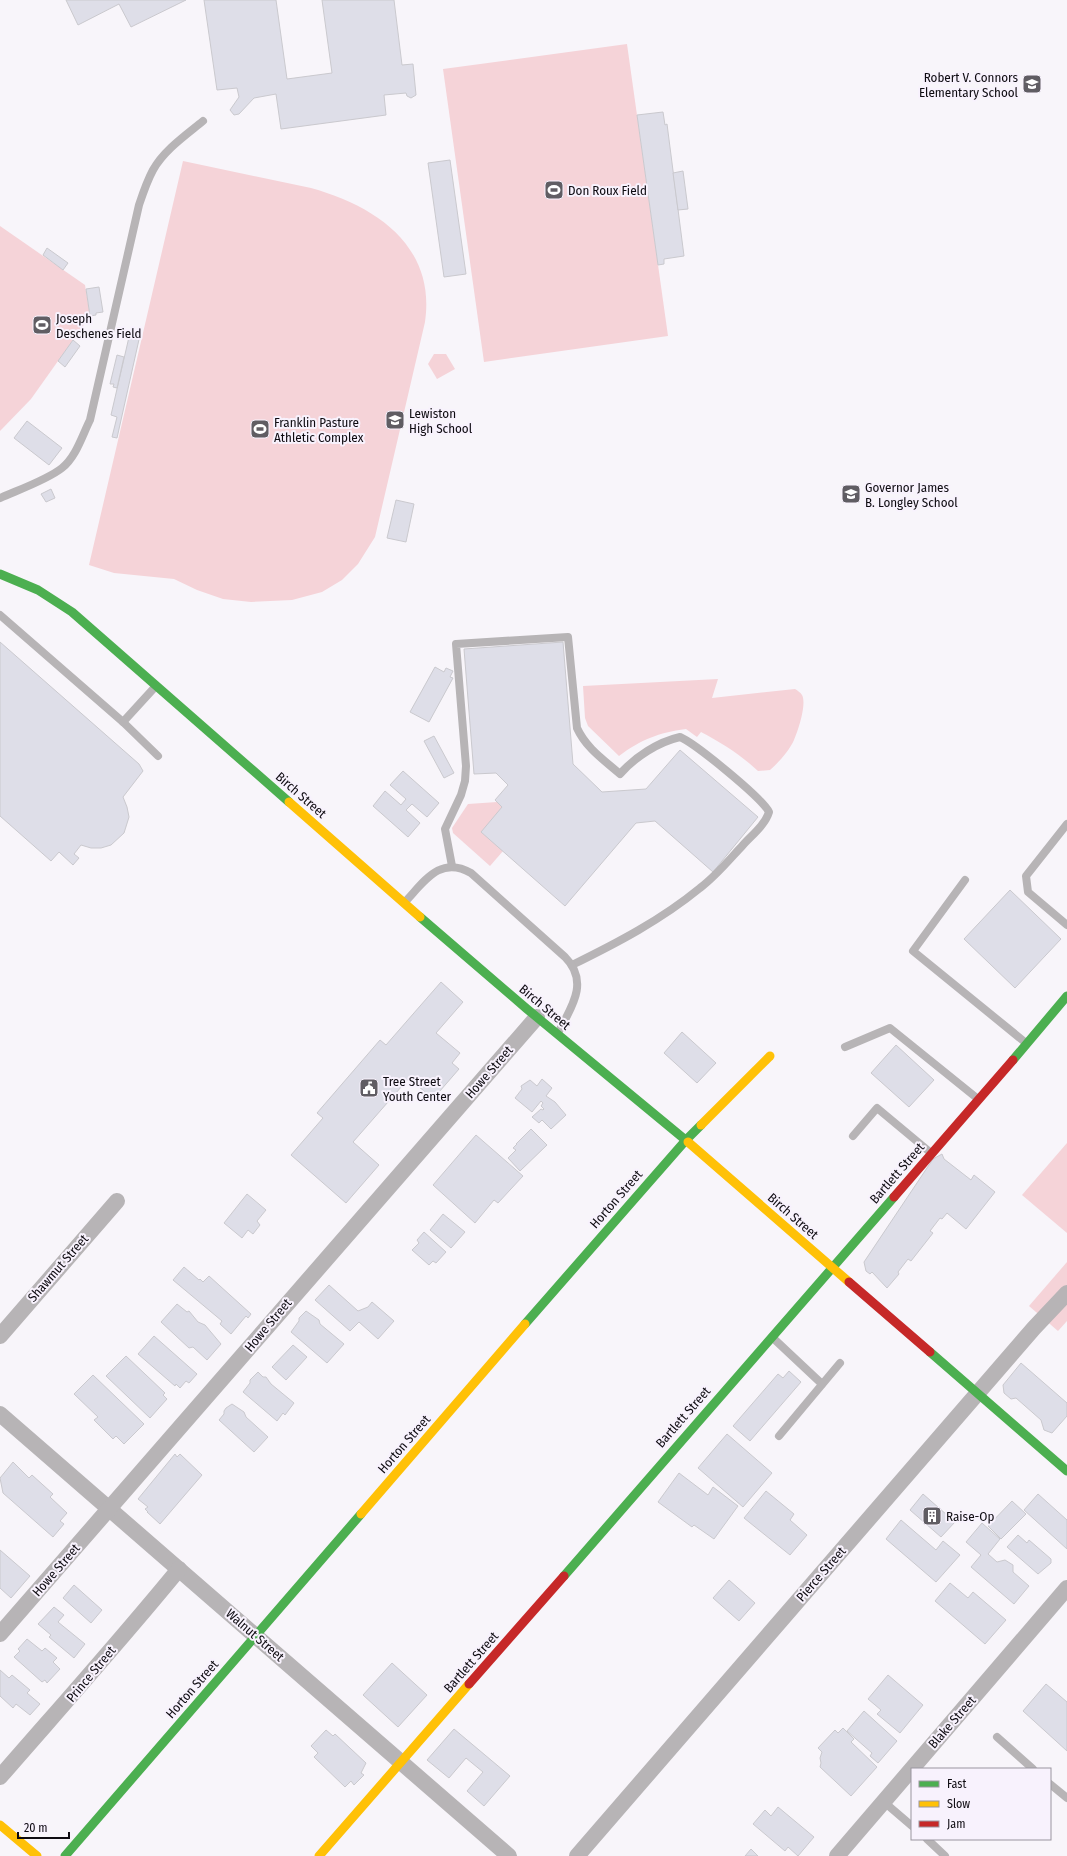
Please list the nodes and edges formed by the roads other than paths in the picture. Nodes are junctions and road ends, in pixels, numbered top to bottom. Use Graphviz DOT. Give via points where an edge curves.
graph roads {
  1 [pos="203,121"];
  2 [pos="0,498"];
  3 [pos="0,574"];
  4 [pos="0,615"];
  5 [pos="156,686"];
  6 [pos="124,722"];
  7 [pos="158,756"];
  8 [pos="1067,824"];
  9 [pos="452,866"];
  10 [pos="965,880"];
  11 [pos="404,903"];
  12 [pos="1067,926"];
  13 [pos="572,965"];
  14 [pos="1067,996"];
  15 [pos="537,1017"];
  16 [pos="558,1034"];
  17 [pos="1026,1043"];
  18 [pos="845,1047"];
  19 [pos="770,1056"];
  20 [pos="978,1100"];
  21 [pos="853,1136"];
  22 [pos="686,1140"];
  23 [pos="931,1154"];
  24 [pos="117,1201"];
  25 [pos="832,1266"];
  26 [pos="1067,1293"];
  27 [pos="0,1336"];
  28 [pos="771,1336"];
  29 [pos="840,1363"];
  30 [pos="822,1384"];
  31 [pos="978,1393"];
  32 [pos="0,1414"];
  33 [pos="779,1436"];
  34 [pos="1067,1471"];
  35 [pos="110,1509"];
  36 [pos="179,1569"];
  37 [pos="1067,1588"];
  38 [pos="0,1634"];
  39 [pos="256,1636"];
  40 [pos="997,1737"];
  41 [pos="401,1762"];
  42 [pos="913,1768"];
  43 [pos="1032,1768"];
  44 [pos="911,1770"];
  45 [pos="0,1777"];
  46 [pos="1051,1785"];
  47 [pos="1067,1798"];
  48 [pos="884,1802"];
  49 [pos="0,1825"];
  50 [pos="911,1825"];
  51 [pos="928,1840"];
  52 [pos="37,1856"];
  53 [pos="65,1856"];
  54 [pos="319,1856"];
  55 [pos="509,1856"];
  56 [pos="577,1856"];
  57 [pos="837,1856"];
  58 [pos="945,1856"];
  1 -- 2 [label="lane" via="165,155 154,168 146,186 139,205 90,420 78,445 62,468"];
  3 -- 5 [label="street, Birch Street" via="24,582 52,597"];
  4 -- 6 [label="lane"];
  5 -- 6 [label="lane"];
  5 -- 11 [label="street, Birch Street"];
  6 -- 7 [label="lane"];
  8 -- 12 [label="lane" via="1026,876 1028,892"];
  9 -- 11 [label="lane" via="434,872"];
  9 -- 13 [label="lane" via="471,874"];
  9 -- 13 [label="lane" via="445,829 461,795 466,766 456,644 568,637 577,728 589,747 620,774 644,753 680,737 698,748 760,800 768,812 767,819 756,832 700,889 635,933"];
  10 -- 17 [label="lane" via="913,951"];
  11 -- 15 [label="street, Birch Street"];
  13 -- 16 [label="lane" via="577,974 576,992"];
  14 -- 17 [label="street, Bartlett Street"];
  15 -- 16 [label="street, Birch Street"];
  15 -- 35 [label="street, Howe Street" via="311,1274"];
  16 -- 22 [label="street, Birch Street"];
  17 -- 20 [label="street, Bartlett Street"];
  18 -- 20 [label="lane" via="890,1028"];
  19 -- 22 [label="street, Horton Street"];
  20 -- 23 [label="street, Bartlett Street"];
  21 -- 23 [label="lane" via="877,1108"];
  22 -- 25 [label="street, Birch Street"];
  22 -- 39 [label="street, Horton Street"];
  23 -- 25 [label="street, Bartlett Street"];
  24 -- 27 [label="street, Shawmut Street"];
  25 -- 28 [label="street, Bartlett Street"];
  25 -- 31 [label="street, Birch Street"];
  26 -- 31 [label="street, Pierce Street"];
  28 -- 30 [label="lane"];
  28 -- 41 [label="street, Bartlett Street"];
  29 -- 30 [label="lane"];
  30 -- 33 [label="lane"];
  31 -- 34 [label="street, Birch Street"];
  31 -- 56 [label="street, Pierce Street"];
  32 -- 35 [label="street, Walnut Street"];
  35 -- 36 [label="street, Walnut Street"];
  35 -- 38 [label="street, Howe Street"];
  36 -- 39 [label="street, Walnut Street"];
  36 -- 45 [label="street, Prince Street"];
  37 -- 42 [label="street, Blake Street"];
  39 -- 41 [label="street, Walnut Street"];
  39 -- 53 [label="street, Horton Street"];
  40 -- 43 [label="lane"];
  41 -- 54 [label="street, Bartlett Street"];
  41 -- 55 [label="street, Walnut Street"];
  44 -- 48 [label="street, Blake Street"];
  46 -- 47 [label="lane"];
  48 -- 50 [label="lane"];
  48 -- 57 [label="street, Blake Street"];
  49 -- 52 [label="street"];
  51 -- 58 [label="lane"];
}
